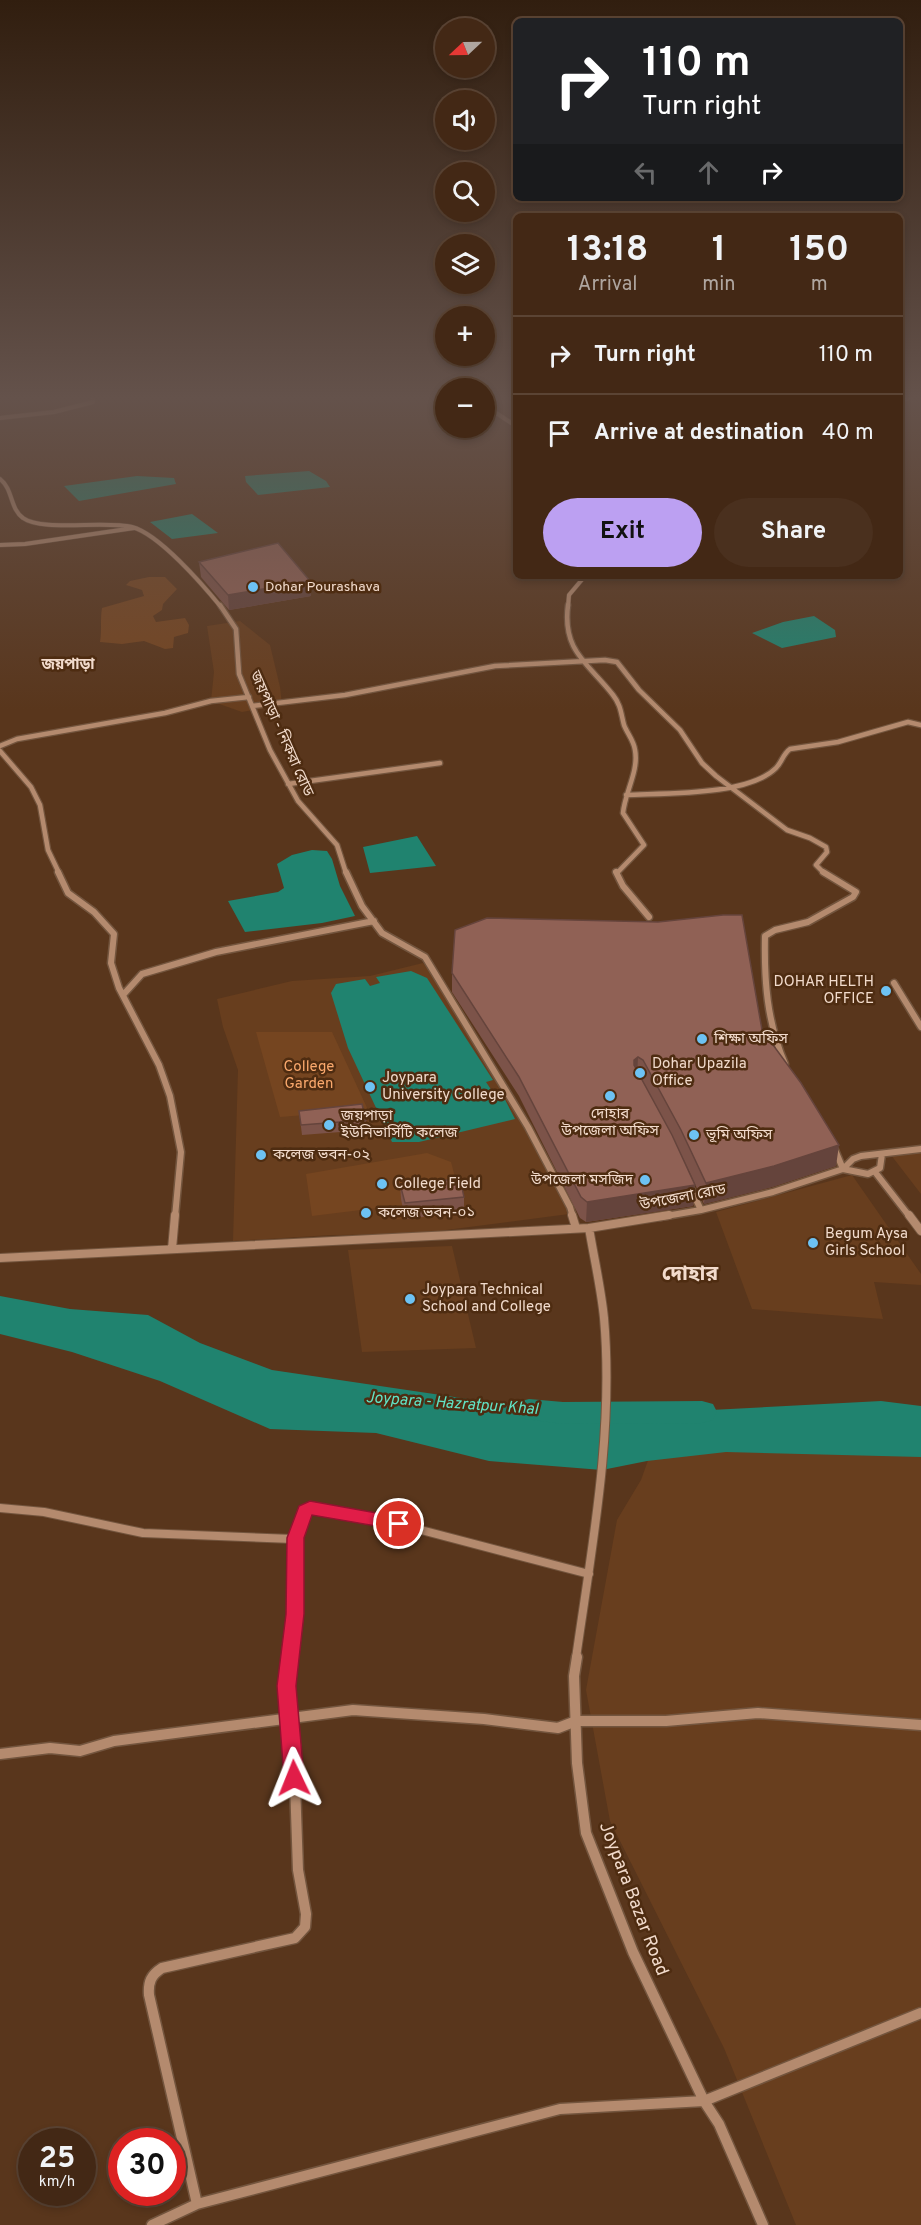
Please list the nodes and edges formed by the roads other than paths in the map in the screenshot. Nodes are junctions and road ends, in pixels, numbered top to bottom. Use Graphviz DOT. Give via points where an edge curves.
graph roads {
  1 [pos="14,502"];
  2 [pos="138,528"];
  3 [pos="0,545"];
  4 [pos="582,579"];
  5 [pos="580,660"];
  6 [pos="249,697"];
  7 [pos="252,706"];
  8 [pos="921,725"];
  9 [pos="0,746"];
  10 [pos="0,751"];
  11 [pos="440,763"];
  12 [pos="288,784"];
  13 [pos="732,787"];
  14 [pos="626,795"];
  15 [pos="649,917"];
  16 [pos="374,921"];
  17 [pos="894,983"];
  18 [pos="123,995"];
  19 [pos="921,1028"];
  20 [pos="789,1071"];
  21 [pos="832,1145"];
  22 [pos="921,1149"];
  23 [pos="882,1154"];
  24 [pos="843,1169"];
  25 [pos="875,1172"];
  26 [pos="687,1179"];
  27 [pos="701,1210"];
  28 [pos="576,1228"];
  29 [pos="589,1228"];
  30 [pos="921,1231"];
  31 [pos="172,1249"];
  32 [pos="0,1258"];
  33 [pos="0,1508"];
  34 [pos="295,1538"];
  35 [pos="589,1574"];
  36 [pos="290,1718"];
  37 [pos="576,1721"];
  38 [pos="921,1725"];
  39 [pos="0,1754"];
  40 [pos="921,2013"];
  41 [pos="704,2101"];
  42 [pos="197,2204"];
  43 [pos="152,2225"];
  44 [pos="764,2225"];
  1 -- 2 [label="street" via="18,514 26,520"];
  2 -- 3 [label="street"];
  2 -- 6 [label="street, জয়পাড়া - নিকরা রোড" via="190,573 237,629 239,673"];
  4 -- 5 [label="street" via="569,594 565,626"];
  5 -- 7 [label="street" via="495,666 345,695"];
  5 -- 13 [label="street" via="605,660 623,667 639,690 681,729 702,763"];
  5 -- 14 [label="street" via="614,696 635,748 636,763"];
  6 -- 7 [label="street, জয়পাড়া - নিকরা রোড"];
  6 -- 9 [label="street" via="17,739"];
  7 -- 12 [label="street, জয়পাড়া - নিকরা রোড"];
  8 -- 13 [label="street" via="908,722 838,742 790,749 776,768"];
  10 -- 18 [label="street" via="15,765 40,805 48,850 68,893 94,912 114,934 111,963"];
  11 -- 12 [label="street"];
  12 -- 16 [label="street, জয়পাড়া - নিকরা রোড" via="301,808 338,846 348,878"];
  13 -- 14 [label="street"];
  13 -- 20 [label="street" via="787,830 826,847 827,852 816,865 819,871 856,892 808,922 765,936 764,990 773,1039"];
  14 -- 15 [label="street" via="623,813 644,845 619,867 617,877"];
  16 -- 18 [label="street" via="184,961 142,974"];
  16 -- 28 [label="street, জয়পাড়া - নিকরা রোড" via="385,936 417,949 425,957 528,1127 570,1207"];
  17 -- 19 [label="street"];
  18 -- 31 [label="street" via="159,1065 177,1129 181,1152"];
  21 -- 24 [label="street"];
  22 -- 23 [label="street, উপজেলা রোড"];
  23 -- 24 [label="street, উপজেলা রোড" via="853,1159"];
  23 -- 25 [label="street" via="880,1168"];
  24 -- 25 [label="street"];
  24 -- 27 [label="street, উপজেলা রোড"];
  25 -- 30 [label="street"];
  26 -- 27 [label="street"];
  27 -- 29 [label="street, উপজেলা রোড"];
  28 -- 29 [label="street, উপজেলা রোড"];
  28 -- 31 [label="street, উপজেলা রোড"];
  29 -- 35 [label="street, Joypara Bazar Road" via="604,1317 606,1377 600,1489"];
  31 -- 32 [label="street, উপজেলা রোড"];
  33 -- 34 [label="street" via="44,1512 143,1533"];
  34 -- 35 [label="street" via="305,1511 319,1508 440,1534"];
  34 -- 36 [label="street" via="295,1614 287,1686"];
  35 -- 37 [label="street, Joypara Bazar Road" via="574,1676"];
  36 -- 37 [label="street" via="353,1710 558,1728"];
  36 -- 39 [label="street" via="114,1742 80,1751 50,1748"];
  36 -- 42 [label="street" via="305,1927 295,1938 162,1968 148,1981"];
  37 -- 38 [label="street" via="666,1721 758,1713"];
  37 -- 41 [label="street, Joypara Bazar Road" via="586,1833 633,1952"];
  40 -- 41 [label="street"];
  41 -- 42 [label="street" via="560,2109"];
  41 -- 44 [label="street, Joypara Bazar Road" via="719,2124"];
  42 -- 43 [label="street"];
}
